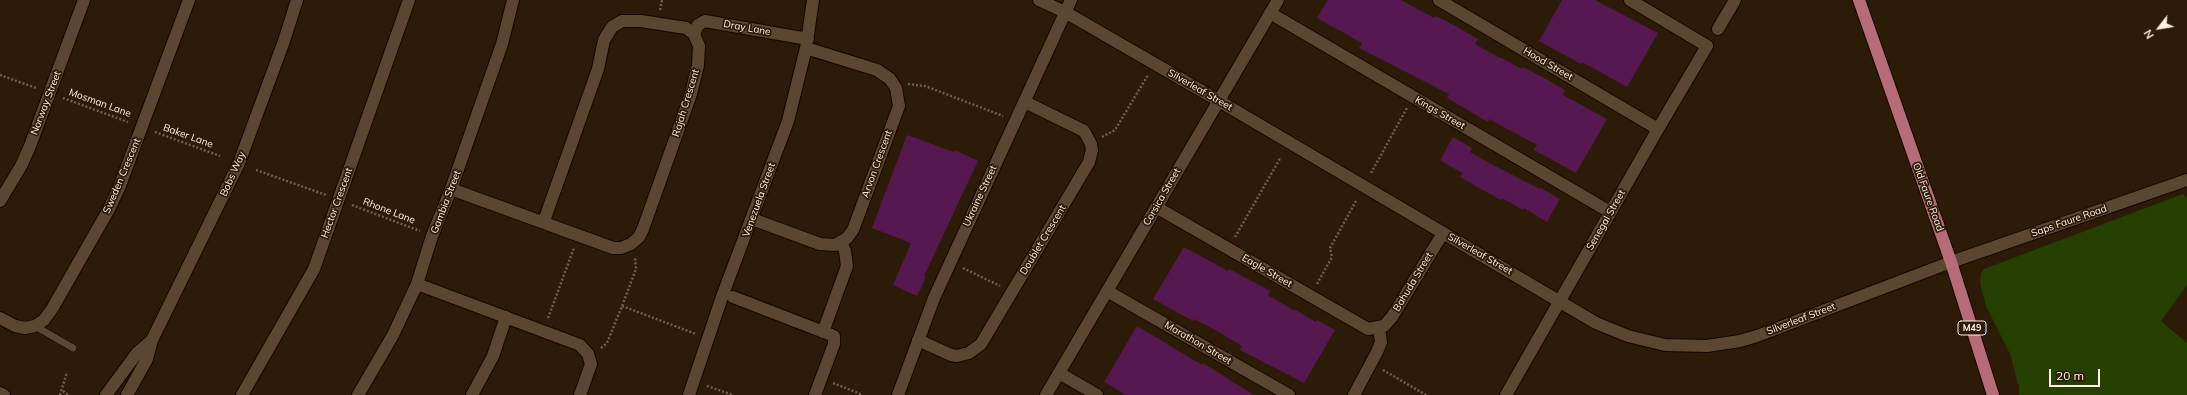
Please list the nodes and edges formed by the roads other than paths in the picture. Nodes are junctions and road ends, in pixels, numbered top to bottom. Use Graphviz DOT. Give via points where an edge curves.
graph roads {
  1 [pos="84,0"];
  2 [pos="190,0"];
  3 [pos="297,0"];
  4 [pos="409,0"];
  5 [pos="513,0"];
  6 [pos="813,0"];
  7 [pos="1039,0"];
  8 [pos="1071,0"];
  9 [pos="1278,0"];
  10 [pos="1439,0"];
  11 [pos="1630,0"];
  12 [pos="1735,0"];
  13 [pos="1859,0"];
  14 [pos="1065,12"];
  15 [pos="1270,13"];
  16 [pos="1718,29"];
  17 [pos="694,34"];
  18 [pos="807,44"];
  19 [pos="1219,101"];
  20 [pos="1025,102"];
  21 [pos="1658,128"];
  22 [pos="2185,184"];
  23 [pos="451,189"];
  24 [pos="0,201"];
  25 [pos="1156,207"];
  26 [pos="1610,212"];
  27 [pos="752,219"];
  28 [pos="544,221"];
  29 [pos="1443,233"];
  30 [pos="841,242"];
  31 [pos="1952,262"];
  32 [pos="417,284"];
  33 [pos="1107,291"];
  34 [pos="733,298"];
  35 [pos="1560,302"];
  36 [pos="506,316"];
  37 [pos="0,318"];
  38 [pos="35,326"];
  39 [pos="1379,328"];
  40 [pos="824,332"];
  41 [pos="152,340"];
  42 [pos="918,340"];
  43 [pos="74,348"];
  44 [pos="1059,373"];
  45 [pos="0,393"];
  46 [pos="4,395"];
  47 [pos="106,395"];
  48 [pos="127,395"];
  49 [pos="242,395"];
  50 [pos="358,395"];
  51 [pos="472,395"];
  52 [pos="580,395"];
  53 [pos="688,395"];
  54 [pos="815,395"];
  55 [pos="898,395"];
  56 [pos="1046,395"];
  57 [pos="1097,395"];
  58 [pos="1289,395"];
  59 [pos="1354,395"];
  60 [pos="1506,395"];
  61 [pos="1994,395"];
  1 -- 24 [label="street, Norway Street" via="30,146"];
  2 -- 38 [label="street, Sweden Crescent" via="110,208 52,309 44,320"];
  3 -- 41 [label="street, Bobs Way" via="239,163"];
  4 -- 49 [label="street, Hector Crescent" via="314,269"];
  5 -- 23 [label="street, Gambia Street" via="502,44"];
  6 -- 18 [label="street, Venezuela Street"];
  7 -- 14 [label="street, Silverleaf Street"];
  8 -- 14 [label="street, Ukraine Street"];
  9 -- 15 [label="street, Corsica Street"];
  10 -- 21 [label="street, Hood Street"];
  11 -- 21 [label="street, Senegal Street" via="1707,46"];
  12 -- 16 [label="street"];
  13 -- 31 [label="main road, Old Faure Road / M49"];
  14 -- 19 [label="street, Silverleaf Street"];
  14 -- 20 [label="street, Ukraine Street"];
  15 -- 19 [label="street, Corsica Street"];
  15 -- 26 [label="street, Kings Street"];
  17 -- 18 [label="street, Dray Lane" via="698,25 705,21"];
  17 -- 28 [label="street" via="686,28 641,21 622,21 612,27 604,40 598,69"];
  17 -- 28 [label="street, Rajah Crescent" via="699,46 692,94 639,237 626,246 613,248"];
  18 -- 27 [label="street, Venezuela Street" via="788,120"];
  18 -- 30 [label="street, Arvon Crescent" via="877,70 890,79 899,99 853,230"];
  19 -- 25 [label="street, Corsica Street"];
  19 -- 29 [label="street, Silverleaf Street"];
  20 -- 42 [label="street, Ukraine Street" via="972,213"];
  20 -- 42 [label="street, Doublet Crescent" via="1084,131 1092,150 1089,162 981,344 969,353 957,356"];
  21 -- 26 [label="street, Senegal Street"];
  22 -- 31 [label="street, Saps Faure Road"];
  23 -- 28 [label="street, Rajah Crescent"];
  23 -- 32 [label="street, Gambia Street" via="432,236"];
  25 -- 33 [label="street, Corsica Street"];
  25 -- 39 [label="street, Eagle Street" via="1362,327"];
  26 -- 35 [label="street, Senegal Street"];
  27 -- 30 [label="street" via="820,244 835,245"];
  27 -- 53 [label="street, Venezuela Street"];
  29 -- 35 [label="street, Silverleaf Street"];
  29 -- 39 [label="street, Bahuda Street" via="1392,318"];
  30 -- 40 [label="street" via="845,251 846,266"];
  31 -- 35 [label="street, Silverleaf Street" via="1756,336 1707,346 1665,345 1628,336 1596,323"];
  31 -- 61 [label="main road, Old Faure Road / M49"];
  32 -- 36 [label="street"];
  32 -- 50 [label="street, Gambia Street" via="393,335"];
  33 -- 44 [label="street, Corsica Street"];
  33 -- 58 [label="street, Marathon Street"];
  34 -- 40 [label="street"];
  35 -- 60 [label="street, Senegal Street"];
  36 -- 51 [label="street" via="493,356"];
  36 -- 52 [label="street" via="574,342 585,349 590,359 591,370"];
  37 -- 38 [label="street" via="14,326"];
  38 -- 43 [label="lane"];
  39 -- 59 [label="street" via="1381,342"];
  40 -- 54 [label="street" via="834,336 834,340"];
  41 -- 47 [label="street, Bobs Way" via="137,353"];
  41 -- 48 [label="street, Bobs Way" via="147,359"];
  42 -- 55 [label="street, Ukraine Street"];
  44 -- 56 [label="street, Corsica Street"];
  44 -- 57 [label="street"];
  45 -- 46 [label="street"];
}
